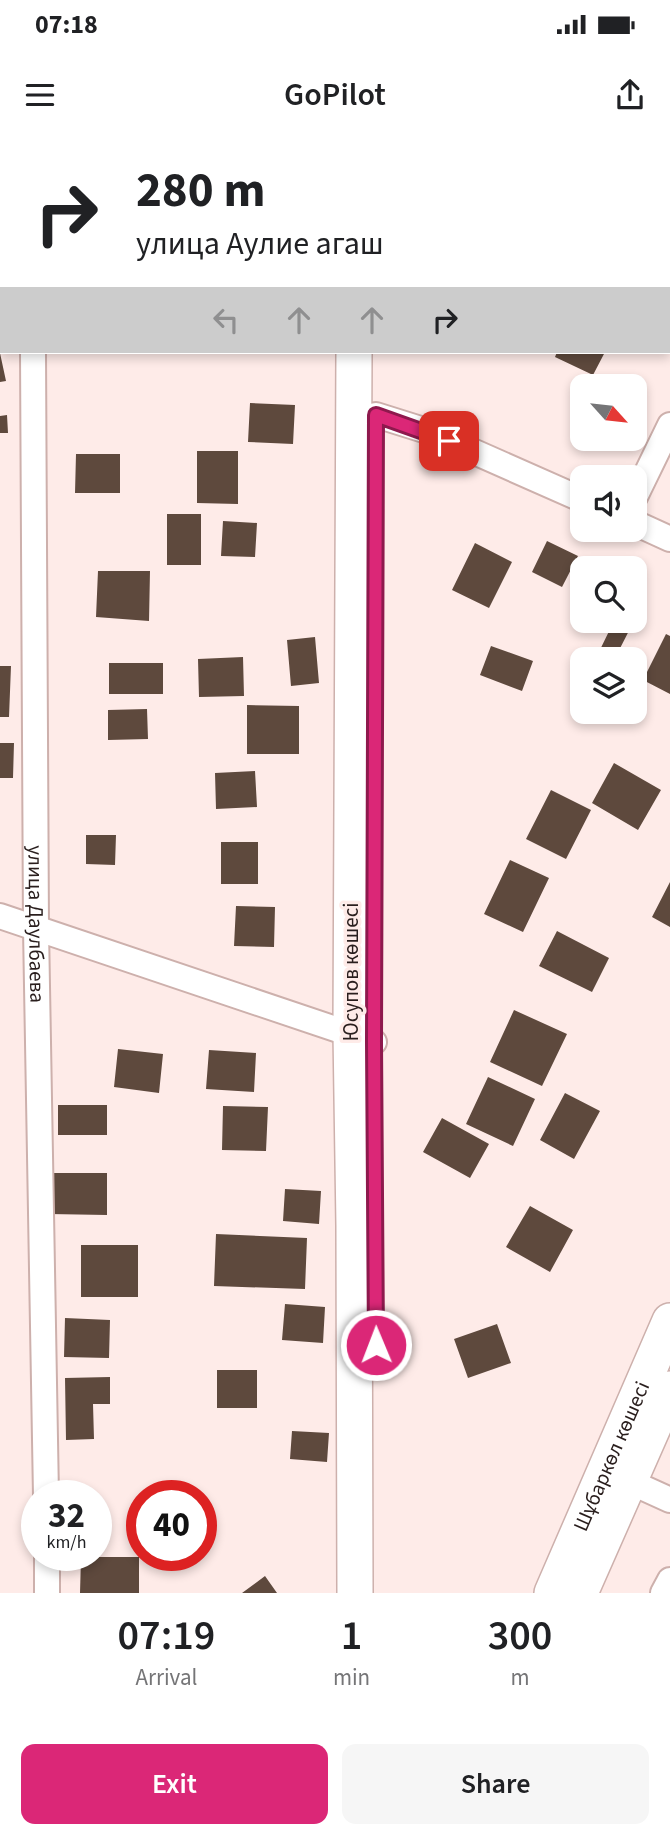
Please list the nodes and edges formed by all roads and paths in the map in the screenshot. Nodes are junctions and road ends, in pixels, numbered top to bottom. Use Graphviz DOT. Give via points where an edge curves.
graph roads {
  1 [pos="33,354"];
  2 [pos="354,354"];
  3 [pos="377,354"];
  4 [pos="365,417"];
  5 [pos="670,425"];
  6 [pos="647,472"];
  7 [pos="570,494"];
  8 [pos="647,528"];
  9 [pos="670,539"];
  10 [pos="0,916"];
  11 [pos="36,929"];
  12 [pos="362,1037"];
  13 [pos="670,1321"];
  14 [pos="670,1389"];
  15 [pos="617,1476"];
  16 [pos="46,1480"];
  17 [pos="670,1500"];
  18 [pos="47,1571"];
  19 [pos="670,1580"];
  20 [pos="47,1593"];
  21 [pos="355,1593"];
  22 [pos="378,1593"];
  23 [pos="552,1593"];
  24 [pos="580,1593"];
  25 [pos="663,1593"];
  1 -- 11 [label="street, улица Даулбаева"];
  2 -- 4 [label="street, Юсупов көшесі"];
  3 -- 4 [label="street, Юсупов көшесі"];
  4 -- 7 [label="street" via="426,431"];
  4 -- 12 [label="street, Юсупов көшесі"];
  5 -- 6 [label="street"];
  8 -- 9 [label="street"];
  10 -- 11 [label="street"];
  11 -- 12 [label="street"];
  11 -- 16 [label="street, улица Даулбаева"];
  12 -- 21 [label="street, Юсупов көшесі" via="354,1226"];
  12 -- 22 [label="street, Юсупов көшесі"];
  13 -- 15 [label="street, Шұбаркөл көшесі"];
  14 -- 15 [label="street, Шұбаркөл көшесі"];
  15 -- 17 [label="street"];
  15 -- 23 [label="street, Шұбаркөл көшесі"];
  15 -- 24 [label="street, Шұбаркөл көшесі"];
  18 -- 20 [label="street"];
  19 -- 25 [label="street"];
}
